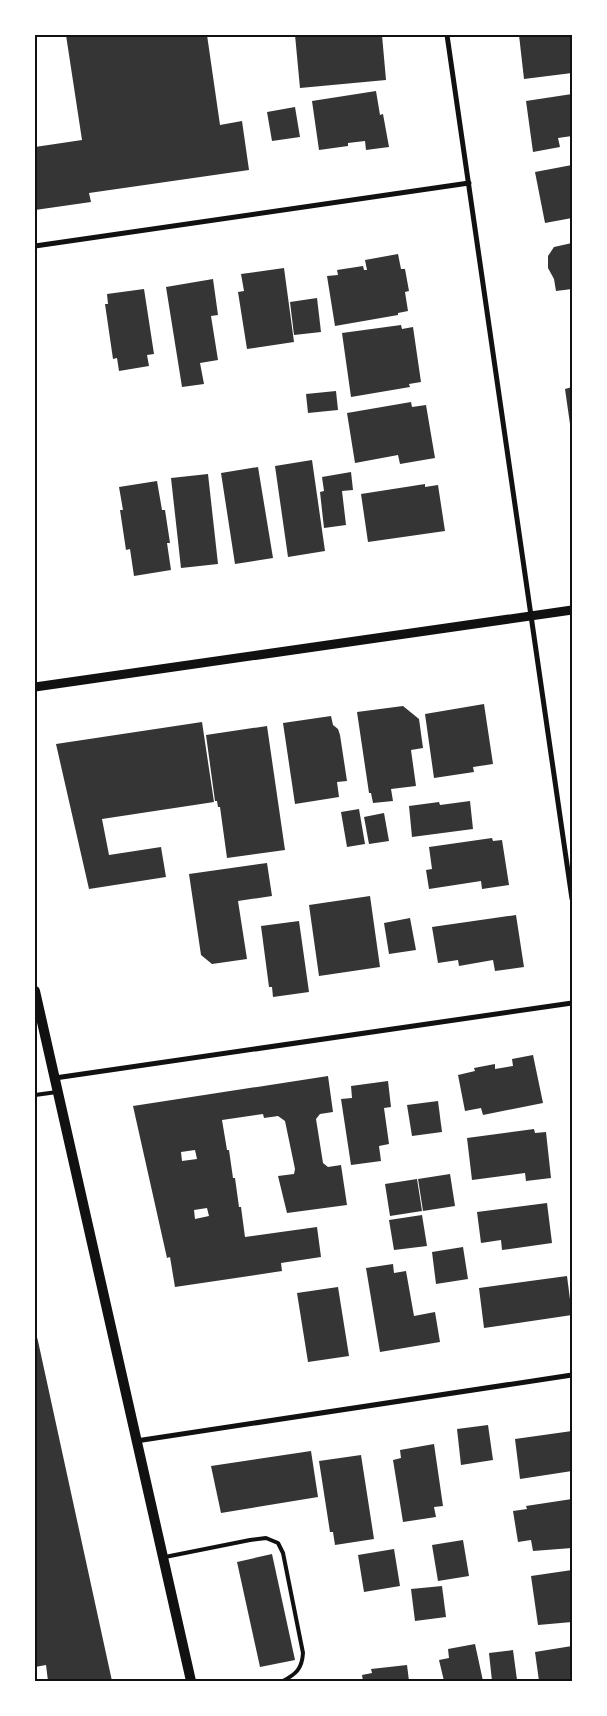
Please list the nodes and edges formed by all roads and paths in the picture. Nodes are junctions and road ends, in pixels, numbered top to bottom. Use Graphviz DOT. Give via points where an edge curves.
graph roads {
  1 [pos="447,35"];
  2 [pos="469,183"];
  3 [pos="35,246"];
  4 [pos="572,610"];
  5 [pos="531,615"];
  6 [pos="35,687"];
  7 [pos="572,899"];
  8 [pos="35,991"];
  9 [pos="572,1003"];
  10 [pos="54,1078"];
  11 [pos="57,1092"];
  12 [pos="35,1095"];
  13 [pos="572,1375"];
  14 [pos="136,1441"];
  15 [pos="163,1558"];
  16 [pos="191,1681"];
  17 [pos="282,1681"];
  1 -- 2 [label="street"];
  2 -- 3 [label="street"];
  2 -- 5 [label="street"];
  4 -- 5 [label="street"];
  5 -- 6 [label="street"];
  5 -- 7 [label="street"];
  8 -- 10 [label="main road"];
  9 -- 10 [label="street"];
  10 -- 11 [label="main road"];
  11 -- 12 [label="lane"];
  11 -- 14 [label="main road"];
  13 -- 14 [label="street"];
  14 -- 15 [label="main road"];
  15 -- 16 [label="main road"];
  15 -- 17 [label="lane" via="250,1540 266,1538 278,1543 283,1553 303,1653 302,1664 296,1674"];
}
